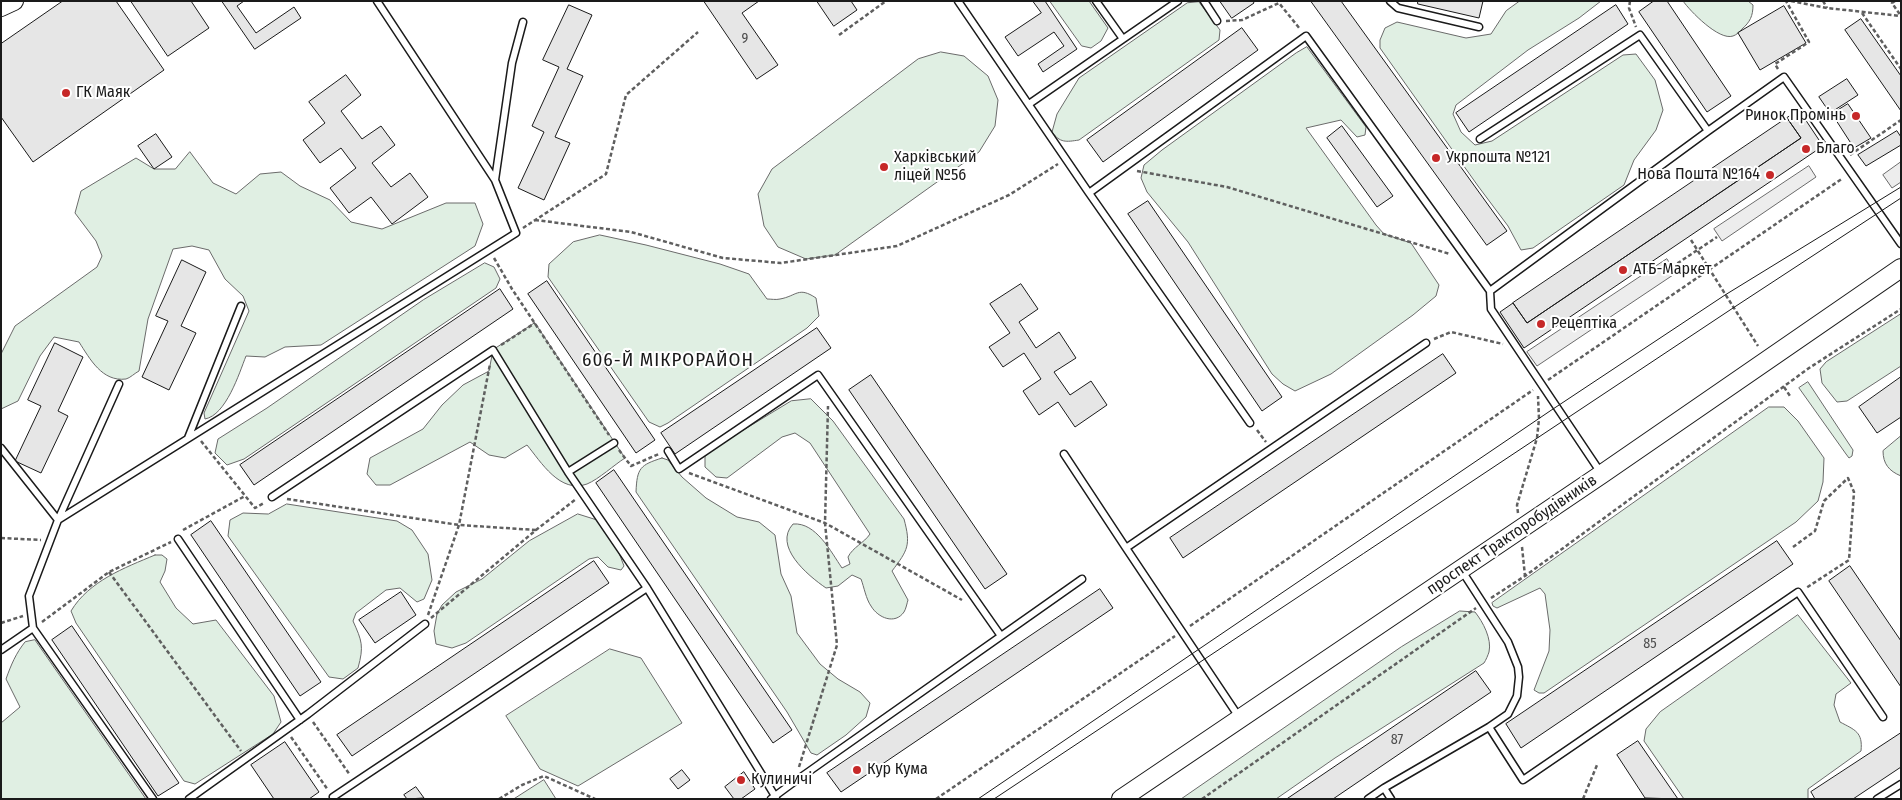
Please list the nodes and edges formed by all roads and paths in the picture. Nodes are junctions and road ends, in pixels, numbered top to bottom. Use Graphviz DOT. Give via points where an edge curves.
graph roads {
  1 [pos="14,1"];
  2 [pos="377,1"];
  3 [pos="886,1"];
  4 [pos="958,1"];
  5 [pos="1096,1"];
  6 [pos="1178,1"];
  7 [pos="1204,1"];
  8 [pos="1390,1"];
  9 [pos="1630,1"];
  10 [pos="1786,1"];
  11 [pos="1791,1"];
  12 [pos="1823,1"];
  13 [pos="1895,1"];
  14 [pos="1,7"];
  15 [pos="1827,8"];
  16 [pos="1861,12"];
  17 [pos="1217,21"];
  18 [pos="523,22"];
  19 [pos="1479,28"];
  20 [pos="698,32"];
  21 [pos="839,35"];
  22 [pos="1640,35"];
  23 [pos="1306,36"];
  24 [pos="1123,39"];
  25 [pos="1901,69"];
  26 [pos="1784,77"];
  27 [pos="1029,104"];
  28 [pos="1900,122"];
  29 [pos="1708,130"];
  30 [pos="1480,139"];
  31 [pos="1066,159"];
  32 [pos="1842,161"];
  33 [pos="1123,168"];
  34 [pos="1850,173"];
  35 [pos="495,180"];
  36 [pos="1089,193"];
  37 [pos="536,220"];
  38 [pos="516,233"];
  39 [pos="1717,237"];
  40 [pos="1691,240"];
  41 [pos="1901,244"];
  42 [pos="489,250"];
  43 [pos="1698,250"];
  44 [pos="1467,259"];
  45 [pos="1672,267"];
  46 [pos="1901,268"];
  47 [pos="1710,269"];
  48 [pos="1490,291"];
  49 [pos="240,306"];
  50 [pos="1901,309"];
  51 [pos="535,323"];
  52 [pos="1426,343"];
  53 [pos="1758,346"];
  54 [pos="1516,347"];
  55 [pos="493,350"];
  56 [pos="119,384"];
  57 [pos="1541,384"];
  58 [pos="1783,387"];
  59 [pos="828,389"];
  60 [pos="1790,396"];
  61 [pos="1250,423"];
  62 [pos="196,434"];
  63 [pos="188,438"];
  64 [pos="614,443"];
  65 [pos="1,448"];
  66 [pos="1271,449"];
  67 [pos="668,451"];
  68 [pos="1064,454"];
  69 [pos="679,469"];
  70 [pos="568,472"];
  71 [pos="1602,474"];
  72 [pos="582,494"];
  73 [pos="245,496"];
  74 [pos="272,497"];
  75 [pos="1518,514"];
  76 [pos="58,520"];
  77 [pos="825,523"];
  78 [pos="459,525"];
  79 [pos="536,530"];
  80 [pos="1,538"];
  81 [pos="178,539"];
  82 [pos="50,540"];
  83 [pos="1522,543"];
  84 [pos="1793,547"];
  85 [pos="1126,548"];
  86 [pos="1461,570"];
  87 [pos="109,572"];
  88 [pos="1525,576"];
  89 [pos="1082,579"];
  90 [pos="647,588"];
  91 [pos="1798,593"];
  92 [pos="1482,603"];
  93 [pos="983,612"];
  94 [pos="31,613"];
  95 [pos="1,623"];
  96 [pos="424,624"];
  97 [pos="33,628"];
  98 [pos="1182,631"];
  99 [pos="1001,636"];
  100 [pos="1,650"];
  101 [pos="308,714"];
  102 [pos="1883,717"];
  103 [pos="1240,719"];
  104 [pos="300,720"];
  105 [pos="1489,727"];
  106 [pos="286,730"];
  107 [pos="246,758"];
  108 [pos="1596,765"];
  109 [pos="794,782"];
  110 [pos="355,783"];
  111 [pos="1901,784"];
  112 [pos="1384,788"];
  113 [pos="334,798"];
  114 [pos="774,798"];
  115 [pos="153,799"];
  116 [pos="189,799"];
  117 [pos="499,799"];
  118 [pos="595,799"];
  119 [pos="936,799"];
  120 [pos="1121,799"];
  121 [pos="1202,799"];
  122 [pos="1368,799"];
  123 [pos="1391,799"];
  124 [pos="1583,799"];
  125 [pos="1877,799"];
  1 -- 14 [label="main road"];
  2 -- 35 [label="lane"];
  3 -- 21 [label="path"];
  4 -- 27 [label="lane"];
  5 -- 24 [label="lane"];
  6 -- 24 [label="lane"];
  7 -- 17 [label="lane"];
  8 -- 19 [label="lane" via="1398,8"];
  9 -- 22 [label="path" via="1629,8"];
  10 -- 26 [label="path" via="1809,42 1775,64"];
  11 -- 15 [label="path"];
  12 -- 15 [label="path"];
  13 -- 16 [label="path" via="1892,3 1901,16"];
  15 -- 16 [label="path"];
  16 -- 25 [label="path"];
  17 -- 23 [label="path" via="1242,20 1278,3"];
  18 -- 35 [label="lane" via="512,64"];
  20 -- 37 [label="path" via="626,95 606,174"];
  22 -- 29 [label="lane"];
  22 -- 30 [label="lane"];
  23 -- 33 [label="lane"];
  23 -- 44 [label="lane"];
  24 -- 27 [label="lane"];
  26 -- 29 [label="lane"];
  26 -- 32 [label="lane"];
  27 -- 31 [label="lane"];
  28 -- 32 [label="path"];
  29 -- 48 [label="lane"];
  31 -- 36 [label="lane"];
  31 -- 37 [label="path" via="1009,196 897,246 781,263 723,258 630,232"];
  32 -- 34 [label="lane"];
  33 -- 36 [label="lane"];
  33 -- 44 [label="path" via="1227,187"];
  34 -- 41 [label="lane"];
  34 -- 47 [label="path"];
  35 -- 38 [label="lane"];
  36 -- 61 [label="lane"];
  37 -- 38 [label="path"];
  38 -- 42 [label="lane"];
  39 -- 43 [label="path"];
  40 -- 43 [label="path"];
  42 -- 51 [label="path"];
  42 -- 62 [label="lane"];
  43 -- 45 [label="path"];
  43 -- 47 [label="path"];
  44 -- 48 [label="lane"];
  46 -- 71 [label="main road, проспект Тракторобудівників"];
  47 -- 53 [label="path"];
  47 -- 57 [label="path"];
  48 -- 54 [label="lane" via="1491,309"];
  49 -- 63 [label="lane"];
  50 -- 58 [label="path"];
  51 -- 55 [label="path"];
  51 -- 64 [label="path"];
  52 -- 54 [label="path" via="1451,332"];
  52 -- 66 [label="lane"];
  54 -- 57 [label="lane"];
  55 -- 70 [label="lane"];
  55 -- 74 [label="lane"];
  55 -- 78 [label="path"];
  56 -- 76 [label="lane"];
  57 -- 71 [label="lane"];
  58 -- 60 [label="path"];
  58 -- 88 [label="path"];
  59 -- 69 [label="lane" via="818,374"];
  59 -- 77 [label="path"];
  59 -- 93 [label="lane"];
  61 -- 66 [label="path"];
  62 -- 63 [label="lane"];
  62 -- 73 [label="path"];
  63 -- 76 [label="lane"];
  64 -- 67 [label="path" via="631,466"];
  64 -- 70 [label="lane"];
  65 -- 76 [label="lane"];
  66 -- 85 [label="lane"];
  67 -- 69 [label="lane"];
  68 -- 85 [label="lane"];
  69 -- 77 [label="path"];
  70 -- 72 [label="lane"];
  71 -- 86 [label="main road, проспект Тракторобудівників"];
  72 -- 79 [label="path"];
  72 -- 90 [label="lane"];
  73 -- 74 [label="path" via="256,508"];
  73 -- 81 [label="path" via="184,529"];
  74 -- 78 [label="path"];
  75 -- 98 [label="path" via="1517,505 1537,438 1537,387"];
  76 -- 82 [label="lane"];
  77 -- 93 [label="path"];
  77 -- 109 [label="path" via="837,645"];
  78 -- 79 [label="path"];
  78 -- 96 [label="path"];
  79 -- 96 [label="path"];
  80 -- 82 [label="path"];
  81 -- 87 [label="path"];
  81 -- 104 [label="lane"];
  82 -- 94 [label="lane" via="29,596"];
  83 -- 88 [label="path"];
  84 -- 91 [label="path" via="1815,531 1824,501 1848,478 1854,492 1849,560"];
  85 -- 98 [label="lane"];
  86 -- 92 [label="lane"];
  86 -- 103 [label="main road, проспект Тракторобудівників"];
  87 -- 97 [label="path"];
  87 -- 107 [label="path"];
  88 -- 92 [label="path"];
  89 -- 99 [label="lane"];
  90 -- 110 [label="lane"];
  90 -- 114 [label="lane"];
  91 -- 102 [label="lane"];
  91 -- 105 [label="lane" via="1522,780"];
  92 -- 105 [label="lane" via="1508,642 1520,677 1508,714"];
  92 -- 121 [label="path"];
  93 -- 99 [label="lane"];
  94 -- 95 [label="path"];
  94 -- 97 [label="lane"];
  96 -- 101 [label="lane"];
  97 -- 100 [label="lane"];
  97 -- 115 [label="lane"];
  98 -- 103 [label="lane"];
  98 -- 119 [label="path"];
  99 -- 109 [label="lane"];
  101 -- 104 [label="lane"];
  101 -- 110 [label="path"];
  103 -- 120 [label="main road, проспект Тракторобудівників"];
  104 -- 106 [label="lane"];
  105 -- 112 [label="lane"];
  106 -- 107 [label="lane"];
  106 -- 113 [label="path"];
  107 -- 116 [label="lane"];
  108 -- 124 [label="path"];
  109 -- 114 [label="lane"];
  110 -- 113 [label="lane"];
  111 -- 125 [label="lane"];
  112 -- 122 [label="lane"];
  112 -- 123 [label="lane"];
  117 -- 118 [label="path" via="544,776"];
}
